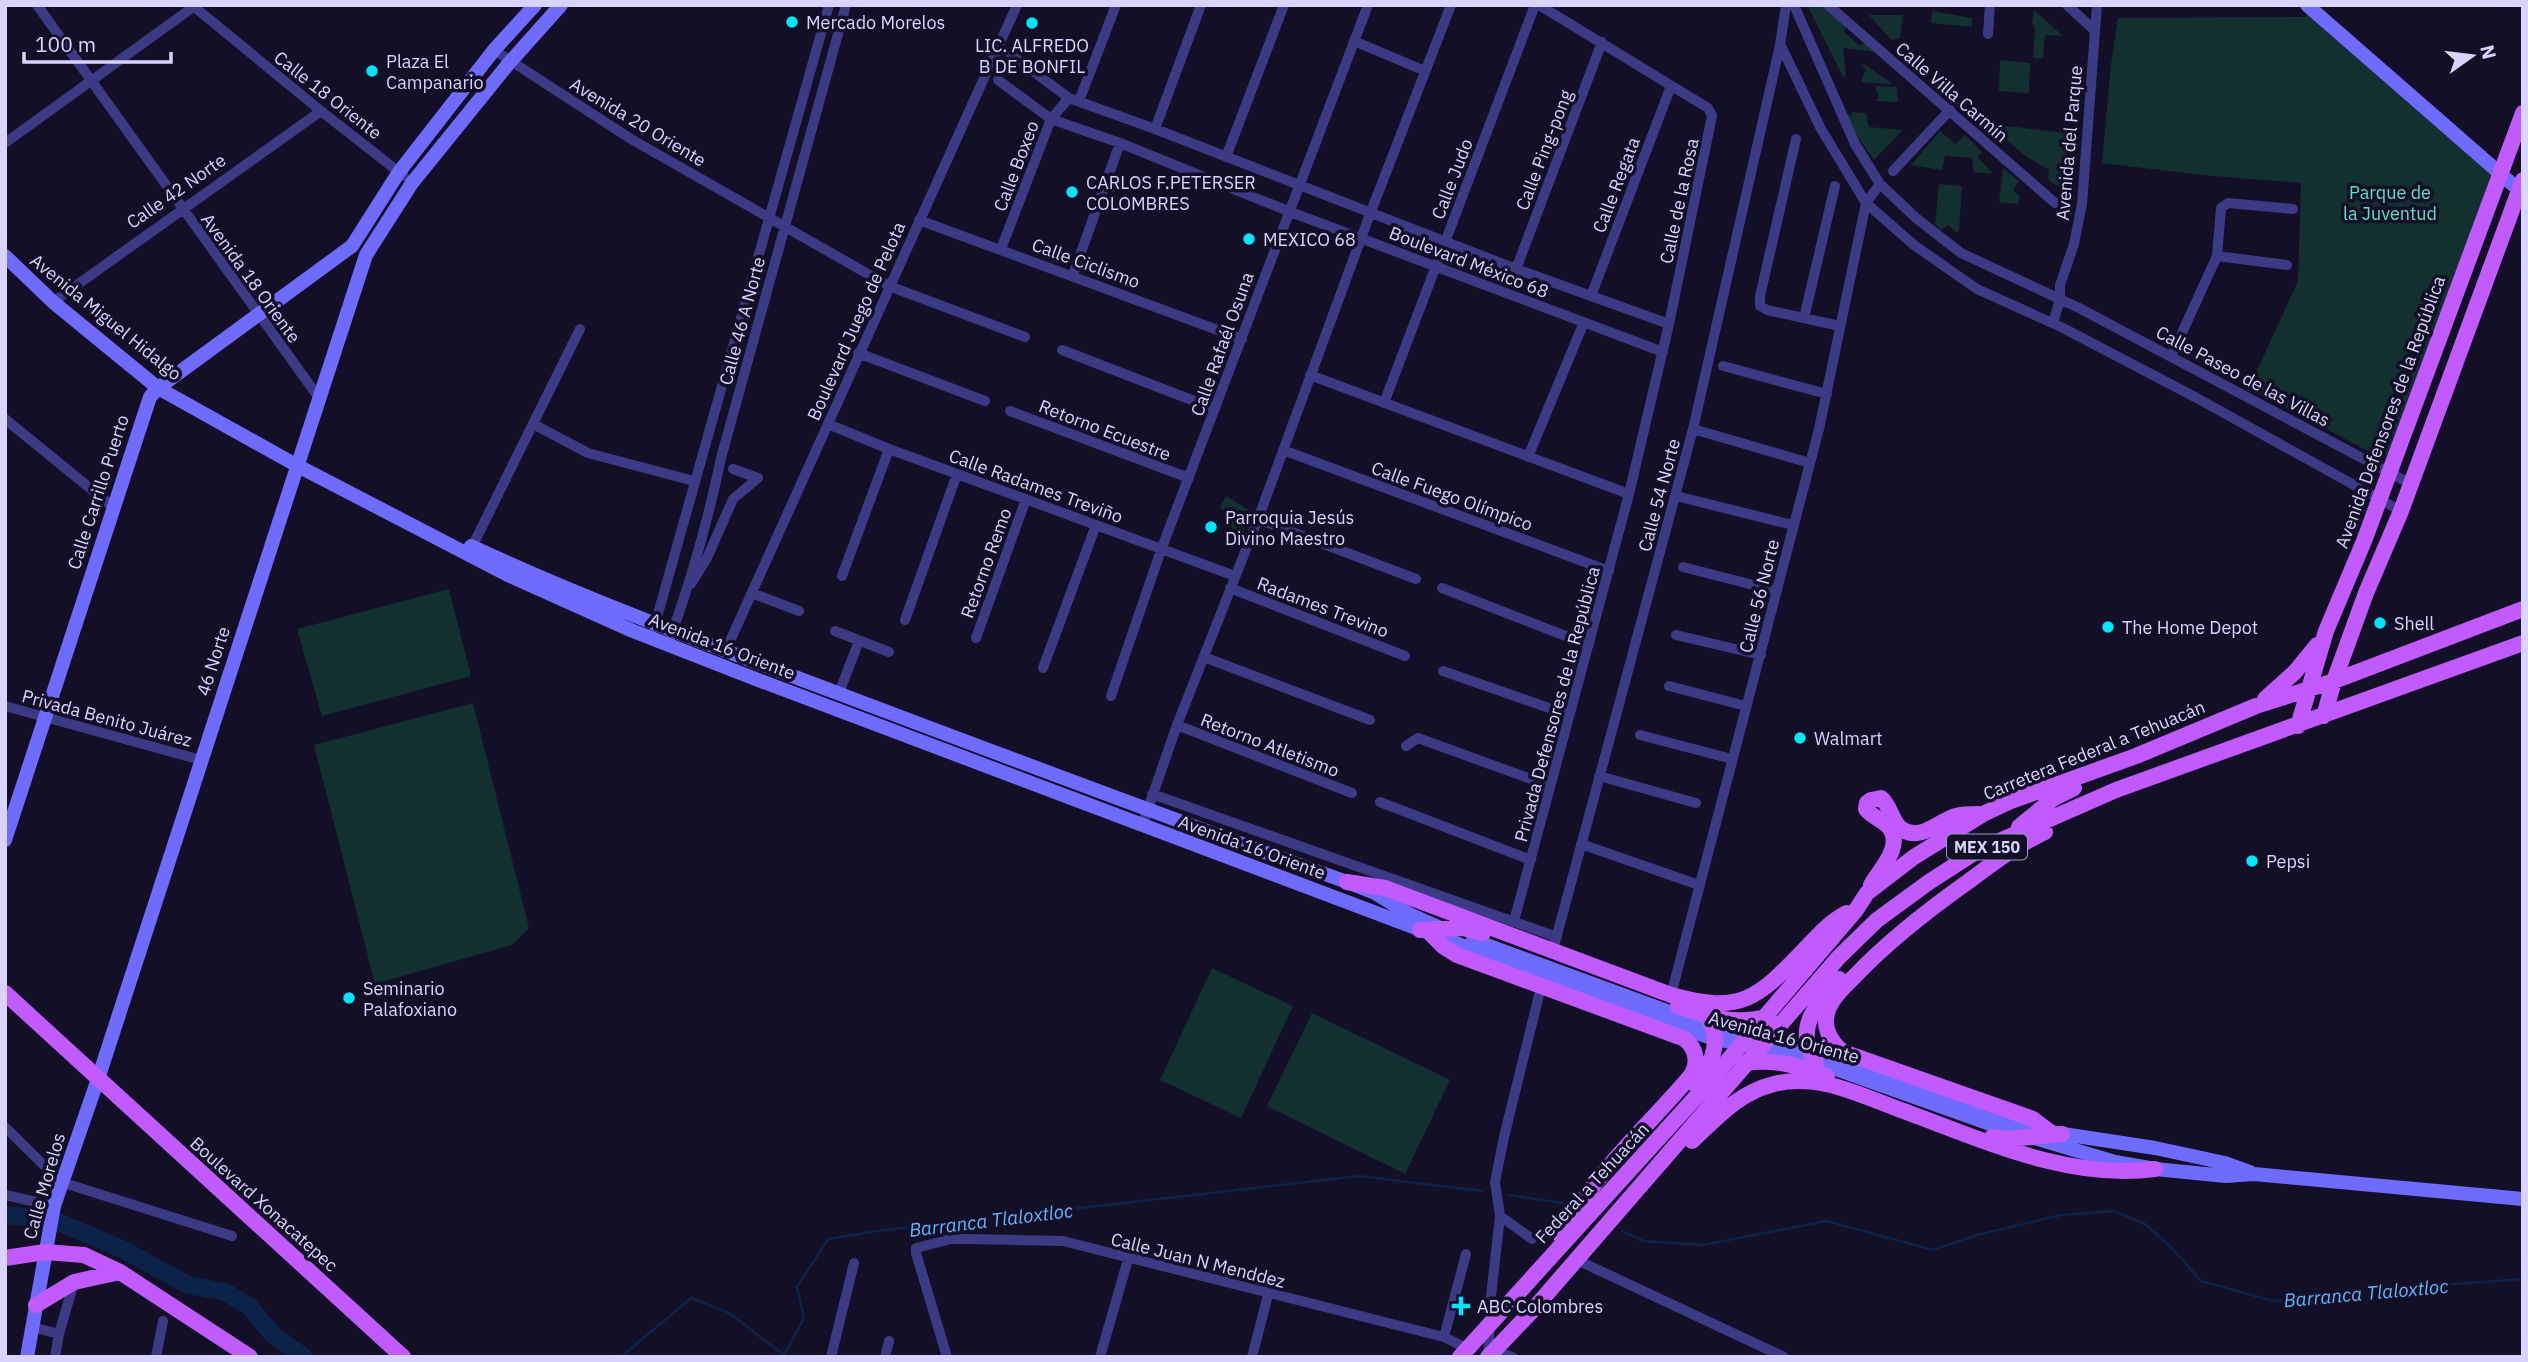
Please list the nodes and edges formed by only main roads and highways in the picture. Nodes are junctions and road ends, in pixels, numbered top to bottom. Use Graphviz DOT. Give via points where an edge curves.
graph roads {
  1 [pos="535,5"];
  2 [pos="561,5"];
  3 [pos="2307,5"];
  4 [pos="2523,113"];
  5 [pos="2500,173"];
  6 [pos="2521,185"];
  7 [pos="352,246"];
  8 [pos="366,255"];
  9 [pos="5,256"];
  10 [pos="158,388"];
  11 [pos="297,462"];
  12 [pos="2523,609"];
  13 [pos="2326,631"];
  14 [pos="671,638"];
  15 [pos="2523,643"];
  16 [pos="2334,681"];
  17 [pos="2307,688"];
  18 [pos="2256,706"];
  19 [pos="2324,716"];
  20 [pos="2298,726"];
  21 [pos="2136,756"];
  22 [pos="2099,798"];
  23 [pos="1985,813"];
  24 [pos="2006,838"];
  25 [pos="5,840"];
  26 [pos="1347,882"];
  27 [pos="1867,893"];
  28 [pos="1856,909"];
  29 [pos="1431,931"];
  30 [pos="1585,972"];
  31 [pos="5,993"];
  32 [pos="1678,997"];
  33 [pos="1800,1002"];
  34 [pos="1765,1018"];
  35 [pos="1712,1028"];
  36 [pos="1755,1041"];
  37 [pos="1813,1056"];
  38 [pos="1747,1063"];
  39 [pos="1721,1070"];
  40 [pos="98,1079"];
  41 [pos="2056,1133"];
  42 [pos="2028,1136"];
  43 [pos="1668,1154"];
  44 [pos="2155,1169"];
  45 [pos="2225,1169"];
  46 [pos="2523,1199"];
  47 [pos="1564,1242"];
  48 [pos="45,1252"];
  49 [pos="5,1258"];
  50 [pos="120,1272"];
  51 [pos="36,1306"];
  52 [pos="1531,1312"];
  53 [pos="1467,1354"];
  54 [pos="1489,1355"];
  55 [pos="27,1357"];
  56 [pos="250,1357"];
  57 [pos="403,1357"];
  1 -- 7 [label="main road" via="399,172"];
  2 -- 8 [label="main road" via="412,183"];
  3 -- 5 [label="main road"];
  4 -- 5 [label="main road, Avenida Defensores de la República"];
  5 -- 6 [label="main road"];
  5 -- 13 [label="main road, Avenida Defensores de la República" via="2364,541"];
  6 -- 16 [label="main road" via="2402,511"];
  7 -- 8 [label="main road"];
  7 -- 10 [label="main road, Calle Carrillo Puerto"];
  8 -- 11 [label="main road, 46 Norte"];
  9 -- 10 [label="main road, Avenida Miguel Hidalgo"];
  10 -- 11 [label="main road, Avenida Miguel Hidalgo"];
  10 -- 25 [label="main road, Calle Carrillo Puerto" via="144,409"];
  11 -- 14 [label="main road, Avenida 16 Oriente" via="470,551 562,587"];
  11 -- 40 [label="main road, 46 Norte"];
  12 -- 16 [label="main road, Carretera Federal a Tehuacán / MEX 150"];
  13 -- 17 [label="main road, Avenida Defensores de la República"];
  13 -- 18 [label="main road" via="2295,672"];
  14 -- 26 [label="main road, Avenida 16 Oriente" via="726,650"];
  14 -- 29 [label="main road, Avenida 16 Oriente" via="1142,827"];
  15 -- 19 [label="main road, MEX 150"];
  16 -- 17 [label="main road, Carretera Federal a Tehuacán / MEX 150"];
  16 -- 19 [label="main road"];
  17 -- 18 [label="main road, Carretera Federal a Tehuacán / MEX 150"];
  17 -- 20 [label="main road, Avenida Defensores de la República"];
  18 -- 21 [label="main road, Carretera Federal a Tehuacán / MEX 150"];
  19 -- 20 [label="main road, MEX 150"];
  20 -- 22 [label="main road, MEX 150"];
  21 -- 23 [label="main road, Carretera Federal a Tehuacán / MEX 150"];
  21 -- 24 [label="main road" via="2054,798"];
  22 -- 24 [label="main road, MEX 150"];
  22 -- 41 [label="main road" via="2086,810 2007,853 1924,914 1862,969 1827,1014 1830,1038 1843,1052 2033,1119"];
  23 -- 27 [label="main road, Carretera Federal a Tehuacán / MEX 150"];
  23 -- 27 [label="main road" via="1956,816 1912,832 1902,829 1881,798 1871,800 1866,809 1891,831 1892,853"];
  24 -- 33 [label="main road, MEX 150" via="1974,853 1877,920"];
  24 -- 37 [label="main road" via="1884,936 1820,999 1810,1018"];
  26 -- 29 [label="main road, Avenida 16 Oriente" via="1375,893"];
  26 -- 30 [label="main road" via="1385,888 1555,944"];
  27 -- 28 [label="main road, Carretera Federal a Tehuacán / MEX 150"];
  28 -- 32 [label="main road" via="1826,927 1774,980 1751,996 1716,1005"];
  28 -- 34 [label="main road, Carretera Federal a Tehuacán / MEX 150"];
  29 -- 30 [label="main road" via="1477,930"];
  29 -- 35 [label="main road, Avenida 16 Oriente" via="1546,979"];
  29 -- 47 [label="main road" via="1457,955 1685,1039 1692,1047 1696,1058 1692,1074 1589,1193 1569,1224"];
  30 -- 32 [label="main road"];
  30 -- 35 [label="main road"];
  31 -- 40 [label="main road, Boulevard Xonacatepec"];
  32 -- 35 [label="main road"];
  33 -- 34 [label="main road"];
  33 -- 36 [label="main road, MEX 150"];
  34 -- 35 [label="main road"];
  34 -- 36 [label="main road, Carretera Federal a Tehuacán / MEX 150"];
  35 -- 36 [label="main road, Avenida 16 Oriente"];
  35 -- 47 [label="main road" via="1713,1057 1698,1083"];
  36 -- 37 [label="main road, Avenida 16 Oriente"];
  36 -- 38 [label="main road, Federal a Tehuacán / MEX 150"];
  36 -- 39 [label="main road, Federal a Tehuacán / MEX 150"];
  37 -- 41 [label="main road, Avenida 16 Oriente"];
  37 -- 42 [label="main road, Avenida 16 Oriente"];
  38 -- 39 [label="main road"];
  38 -- 42 [label="main road" via="1804,1066 1985,1135"];
  38 -- 43 [label="main road, Federal a Tehuacán / MEX 150"];
  39 -- 47 [label="main road, Federal a Tehuacán / MEX 150"];
  40 -- 48 [label="main road, Calle Morelos" via="61,1182"];
  40 -- 57 [label="main road, Boulevard Xonacatepec"];
  41 -- 42 [label="main road"];
  41 -- 45 [label="main road, Avenida 16 Oriente" via="2155,1148"];
  42 -- 44 [label="main road, Avenida 16 Oriente"];
  43 -- 44 [label="main road" via="1693,1140 1741,1097 1771,1084 1807,1080 1846,1089 2005,1148 2064,1164 2116,1171"];
  43 -- 52 [label="main road, Federal a Tehuacán / MEX 150"];
  44 -- 45 [label="main road, Avenida 16 Oriente"];
  45 -- 46 [label="main road"];
  47 -- 52 [label="main road" via="1556,1273"];
  47 -- 53 [label="main road, Federal a Tehuacán / MEX 150"];
  48 -- 49 [label="main road"];
  48 -- 50 [label="main road" via="85,1255"];
  48 -- 51 [label="main road, Calle Morelos"];
  50 -- 51 [label="main road" via="74,1282"];
  50 -- 56 [label="main road"];
  51 -- 55 [label="main road, Calle Morelos"];
  52 -- 54 [label="main road, Federal a Tehuacán / MEX 150"];
}
